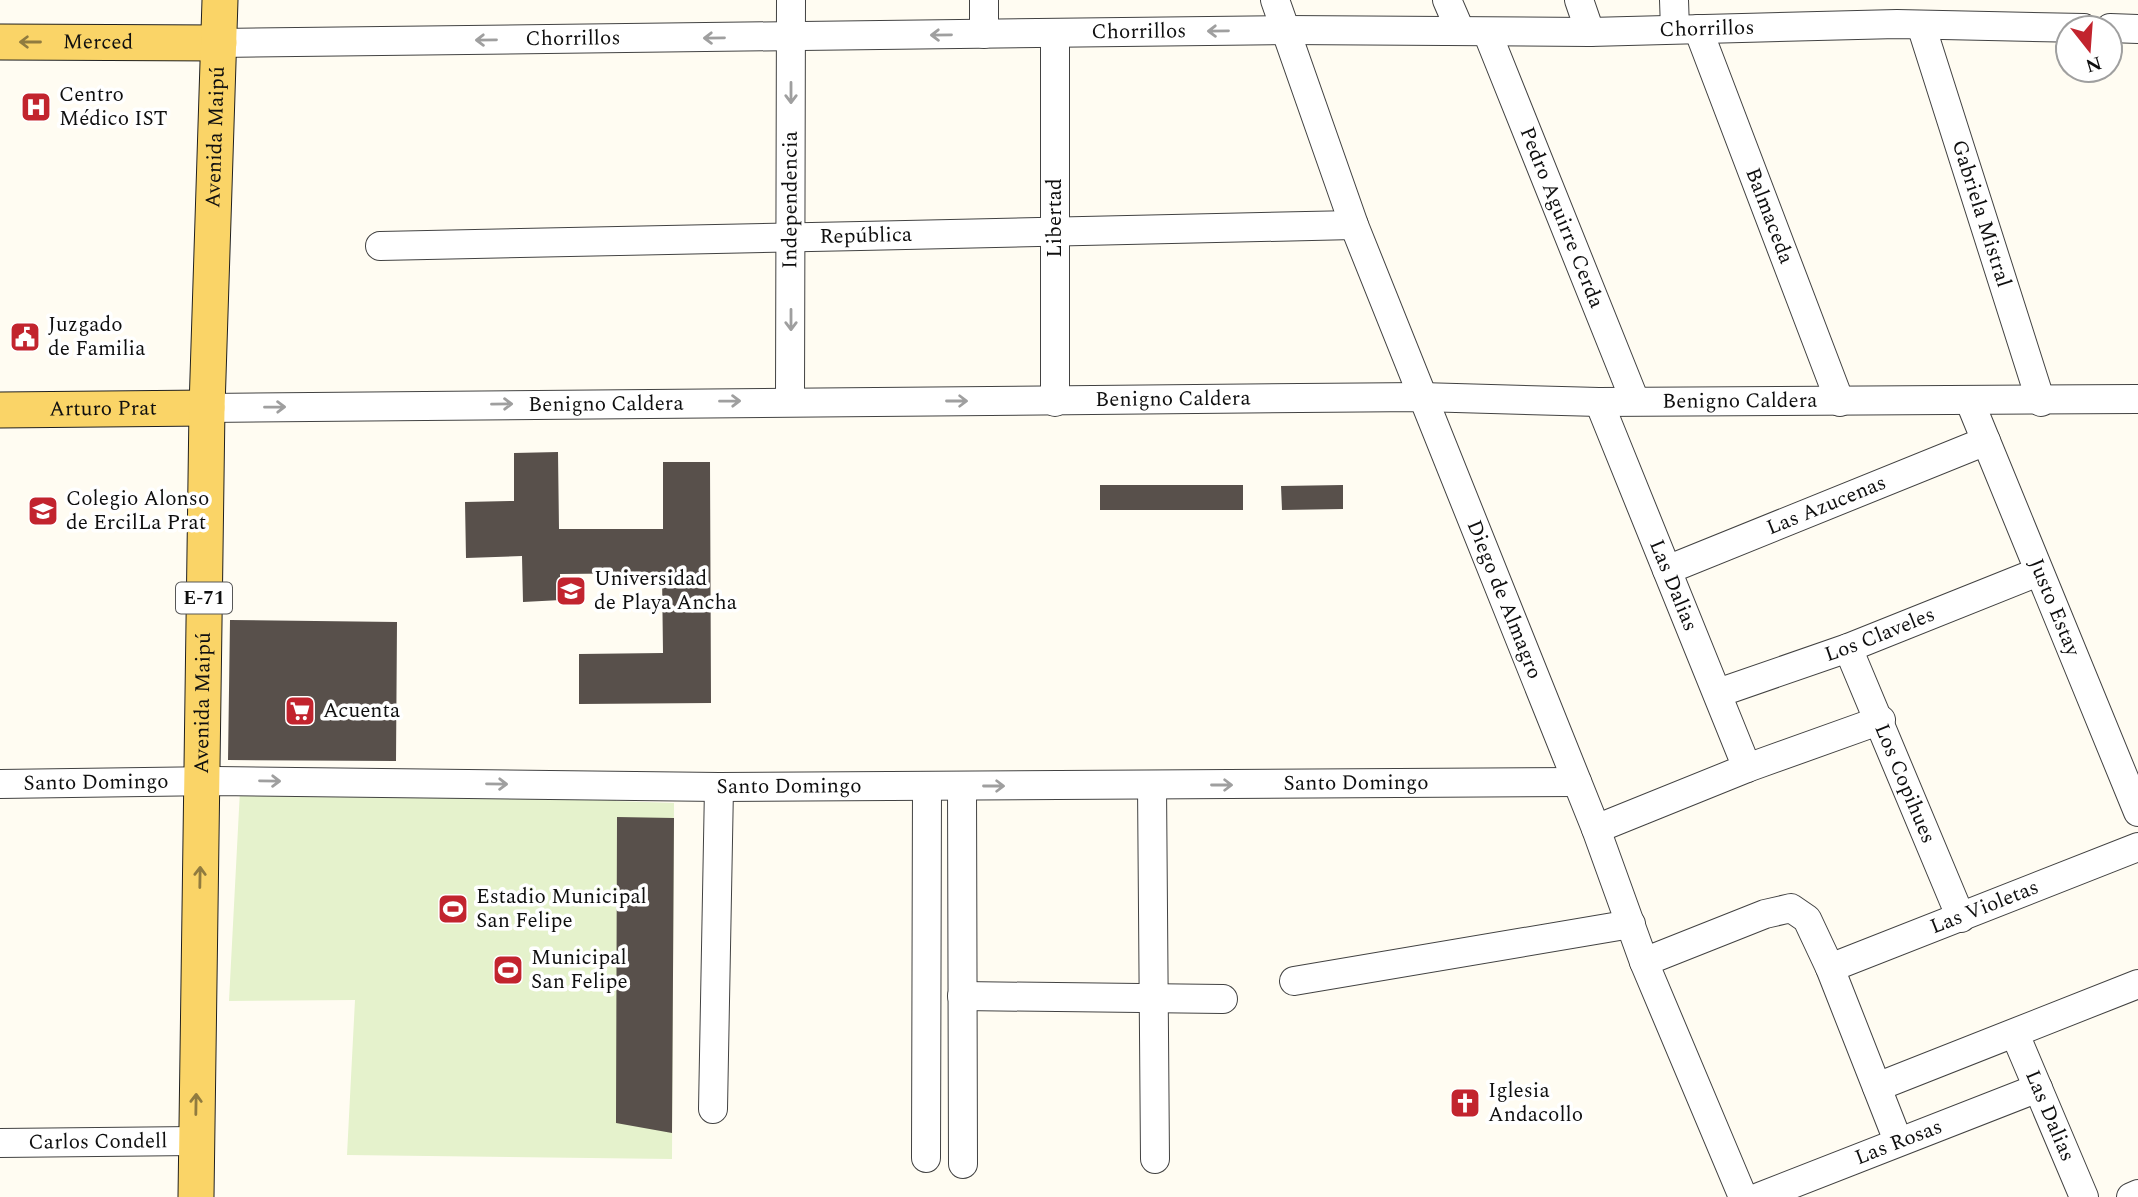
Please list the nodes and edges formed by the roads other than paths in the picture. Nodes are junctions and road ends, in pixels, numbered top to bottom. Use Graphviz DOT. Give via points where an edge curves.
graph roads {
  1 [pos="197,0"];
  2 [pos="220,0"];
  3 [pos="791,0"];
  4 [pos="984,0"];
  5 [pos="1275,0"];
  6 [pos="1447,0"];
  7 [pos="1579,0"];
  8 [pos="1674,0"];
  9 [pos="1793,13"];
  10 [pos="1904,17"];
  11 [pos="2054,26"];
  12 [pos="1687,29"];
  13 [pos="1286,30"];
  14 [pos="1473,31"];
  15 [pos="1590,32"];
  16 [pos="984,34"];
  17 [pos="1055,34"];
  18 [pos="790,37"];
  19 [pos="0,42"];
  20 [pos="208,42"];
  21 [pos="1354,225"];
  22 [pos="1055,230"];
  23 [pos="791,240"];
  24 [pos="380,246"];
  25 [pos="1421,397"];
  26 [pos="2138,399"];
  27 [pos="790,401"];
  28 [pos="1635,401"];
  29 [pos="1055,402"];
  30 [pos="1599,402"];
  31 [pos="1840,402"];
  32 [pos="1970,402"];
  33 [pos="2042,402"];
  34 [pos="196,407"];
  35 [pos="0,410"];
  36 [pos="1986,441"];
  37 [pos="1667,570"];
  38 [pos="2038,572"];
  39 [pos="1848,648"];
  40 [pos="1718,693"];
  41 [pos="1881,720"];
  42 [pos="1747,768"];
  43 [pos="190,781"];
  44 [pos="1577,782"];
  45 [pos="0,785"];
  46 [pos="1153,785"];
  47 [pos="927,786"];
  48 [pos="962,786"];
  49 [pos="719,787"];
  50 [pos="2138,812"];
  51 [pos="1596,829"];
  52 [pos="2138,847"];
  53 [pos="1961,918"];
  54 [pos="1630,924"];
  55 [pos="1644,962"];
  56 [pos="1830,968"];
  57 [pos="1294,981"];
  58 [pos="2138,984"];
  59 [pos="962,996"];
  60 [pos="1152,999"];
  61 [pos="1223,999"];
  62 [pos="2015,1034"];
  63 [pos="1877,1087"];
  64 [pos="2038,1088"];
  65 [pos="713,1110"];
  66 [pos="184,1141"];
  67 [pos="1898,1141"];
  68 [pos="0,1143"];
  69 [pos="926,1158"];
  70 [pos="1155,1159"];
  71 [pos="962,1164"];
  72 [pos="2138,1194"];
  73 [pos="171,1197"];
  74 [pos="195,1197"];
  75 [pos="1742,1197"];
  76 [pos="1759,1197"];
  77 [pos="2084,1197"];
  78 [pos="2131,1197"];
  1 -- 20 [label="main road, Avenida Maipú / E-71"];
  2 -- 20 [label="main road, Avenida Maipú / E-71"];
  3 -- 18 [label="street, Independencia"];
  4 -- 16 [label="street"];
  5 -- 13 [label="street, Diego de Almagro"];
  6 -- 14 [label="street, Pedro Aguirre Cerda"];
  7 -- 15 [label="street"];
  8 -- 12 [label="street, Balmaceda"];
  9 -- 10 [label="street, Chorrillos"];
  9 -- 12 [label="street, Chorrillos"];
  10 -- 11 [label="street, Chorrillos"];
  10 -- 33 [label="street, Gabriela Mistral"];
  12 -- 15 [label="street, Chorrillos"];
  12 -- 31 [label="street, Balmaceda"];
  13 -- 14 [label="street, Chorrillos"];
  13 -- 17 [label="street, Chorrillos, one-way"];
  13 -- 21 [label="street, Diego de Almagro"];
  14 -- 15 [label="street, Chorrillos"];
  14 -- 28 [label="street, Pedro Aguirre Cerda"];
  16 -- 17 [label="street, Chorrillos"];
  16 -- 18 [label="street, Chorrillos, one-way"];
  17 -- 22 [label="street, Libertad"];
  18 -- 20 [label="street, Chorrillos, one-way"];
  18 -- 23 [label="street, Independencia, one-way"];
  20 -- 19 [label="main road, Merced, one-way"];
  20 -- 34 [label="main road, Avenida Maipú / E-71"];
  21 -- 22 [label="street, República"];
  21 -- 25 [label="street, Diego de Almagro"];
  22 -- 23 [label="street, República"];
  22 -- 29 [label="street, Libertad"];
  23 -- 24 [label="street, República"];
  23 -- 27 [label="street, Independencia, one-way"];
  25 -- 29 [label="street, Benigno Caldera"];
  25 -- 30 [label="street, Benigno Caldera"];
  25 -- 44 [label="street, Diego de Almagro"];
  26 -- 33 [label="street, Benigno Caldera"];
  27 -- 29 [label="street, Benigno Caldera, one-way"];
  34 -- 27 [label="street, Benigno Caldera, one-way"];
  28 -- 30 [label="street, Benigno Caldera"];
  28 -- 31 [label="street, Benigno Caldera"];
  30 -- 37 [label="street, Las Dalias"];
  31 -- 32 [label="street, Benigno Caldera"];
  32 -- 33 [label="street, Benigno Caldera"];
  32 -- 36 [label="street, Justo Estay"];
  34 -- 35 [label="main road, Arturo Prat"];
  34 -- 43 [label="main road, Avenida Maipú / E-71"];
  36 -- 37 [label="street, Las Azucenas"];
  36 -- 38 [label="street, Justo Estay"];
  37 -- 40 [label="street, Las Dalias"];
  38 -- 39 [label="street, Los Claveles"];
  38 -- 50 [label="street, Justo Estay"];
  39 -- 40 [label="street, Los Claveles"];
  39 -- 41 [label="street, Los Copihues"];
  40 -- 42 [label="street, Las Dalias"];
  41 -- 42 [label="street"];
  41 -- 53 [label="street, Los Copihues"];
  42 -- 51 [label="street"];
  43 -- 45 [label="street, Santo Domingo"];
  43 -- 49 [label="street, Santo Domingo, one-way"];
  43 -- 66 [label="main road, Avenida Maipú / E-71"];
  46 -- 44 [label="street, Santo Domingo, one-way"];
  44 -- 51 [label="street, Diego de Almagro"];
  48 -- 46 [label="street, Santo Domingo, one-way"];
  46 -- 60 [label="street"];
  47 -- 48 [label="street, Santo Domingo"];
  47 -- 49 [label="street, Santo Domingo"];
  47 -- 69 [label="street"];
  48 -- 59 [label="street"];
  49 -- 65 [label="street"];
  51 -- 54 [label="street, Diego de Almagro"];
  52 -- 53 [label="street, Las Violetas"];
  53 -- 56 [label="street, Las Violetas"];
  54 -- 55 [label="street, Diego de Almagro"];
  54 -- 57 [label="street"];
  55 -- 56 [label="street" via="1791,908 1807,919"];
  55 -- 75 [label="street, Diego de Almagro"];
  56 -- 63 [label="street"];
  58 -- 62 [label="street"];
  59 -- 60 [label="street"];
  59 -- 71 [label="street"];
  60 -- 61 [label="street"];
  60 -- 70 [label="street"];
  62 -- 63 [label="street"];
  62 -- 64 [label="street, Las Dalias"];
  63 -- 67 [label="street"];
  64 -- 67 [label="street, Las Rosas"];
  64 -- 77 [label="street, Las Dalias"];
  66 -- 68 [label="street, Carlos Condell"];
  66 -- 73 [label="main road, Avenida Maipú / E-71"];
  66 -- 74 [label="main road, Avenida Maipú / E-71"];
  67 -- 76 [label="street, Las Rosas"];
  72 -- 78 [label="street"];
}
